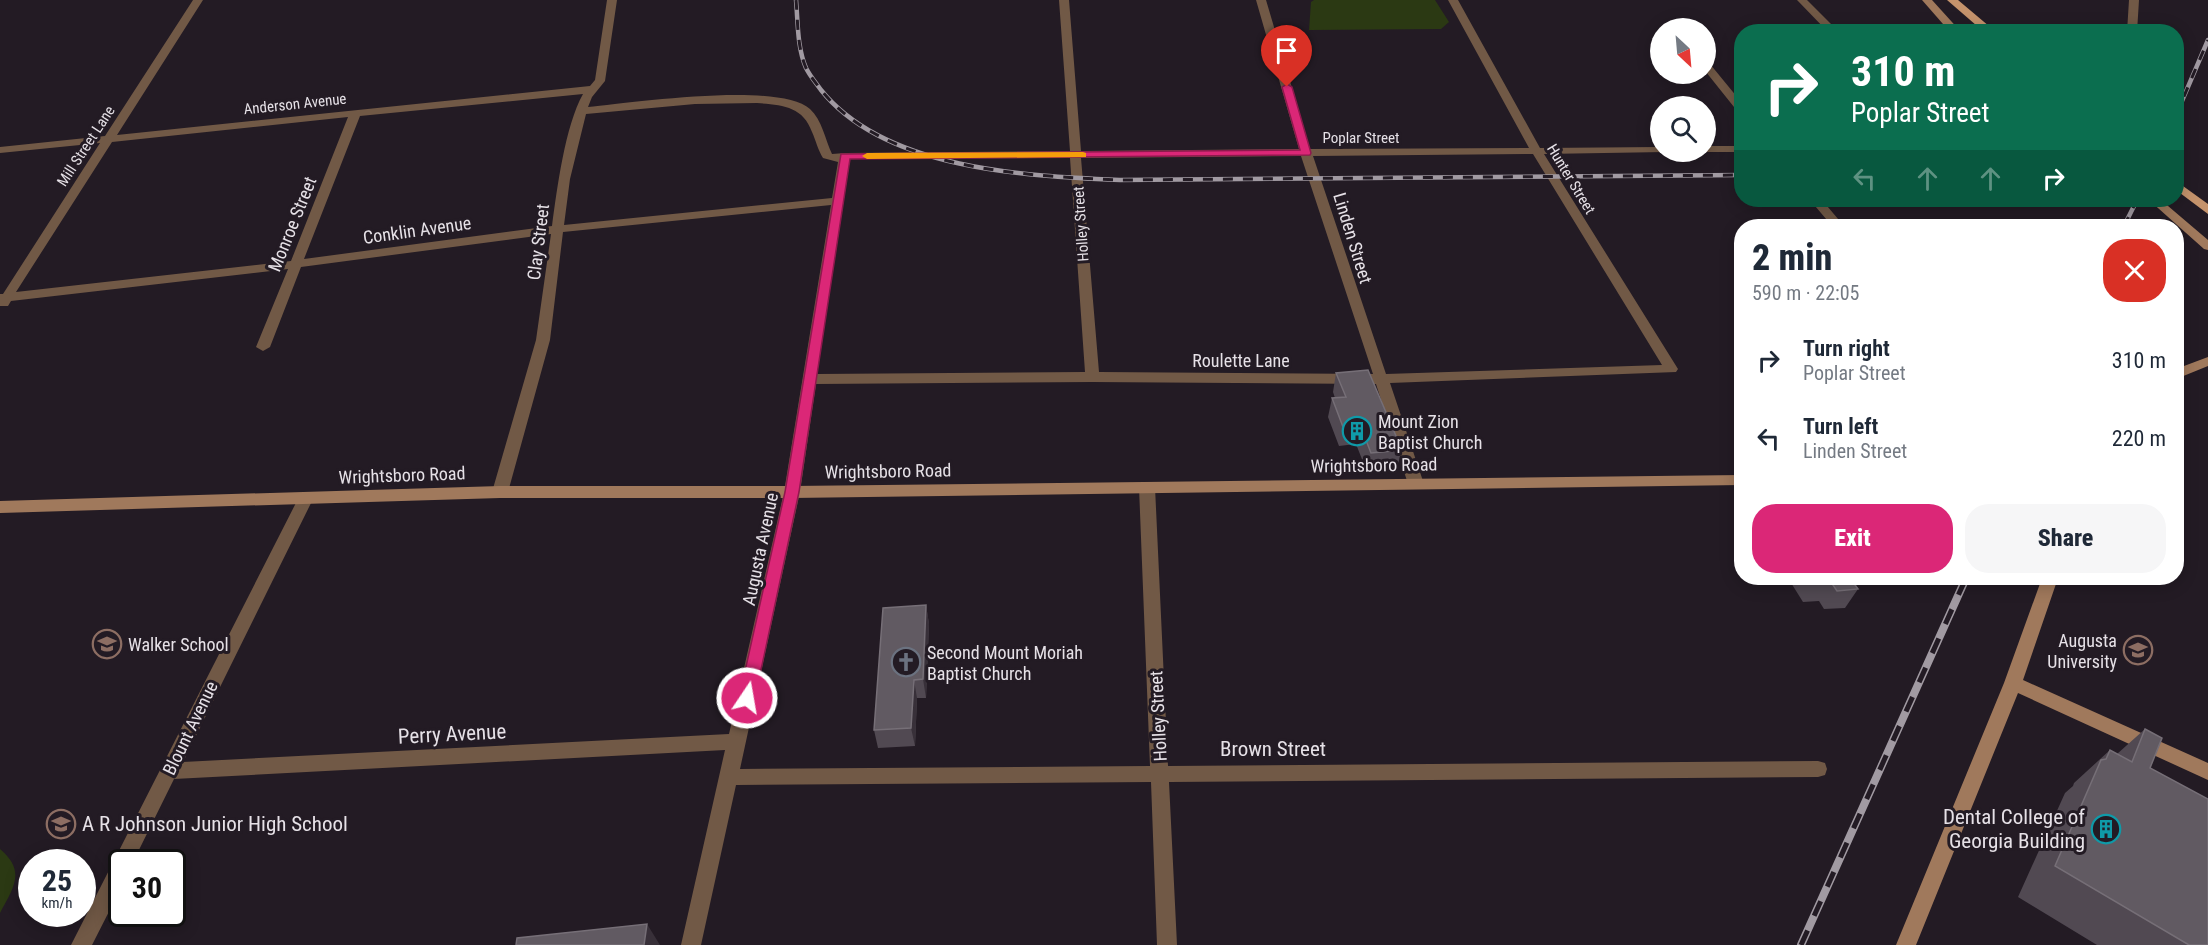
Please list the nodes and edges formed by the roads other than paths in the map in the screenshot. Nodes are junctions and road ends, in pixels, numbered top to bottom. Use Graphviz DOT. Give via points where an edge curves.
graph roads {
  1 [pos="198,0"];
  2 [pos="612,0"];
  3 [pos="1064,0"];
  4 [pos="1261,0"];
  5 [pos="1453,0"];
  6 [pos="1802,0"];
  7 [pos="1927,0"];
  8 [pos="1952,0"];
  9 [pos="2134,0"];
  10 [pos="1826,24"];
  11 [pos="1949,24"];
  12 [pos="1980,24"];
  13 [pos="2132,24"];
  14 [pos="1716,78"];
  15 [pos="593,89"];
  16 [pos="1734,100"];
  17 [pos="581,111"];
  18 [pos="356,114"];
  19 [pos="108,140"];
  20 [pos="1716,149"];
  21 [pos="1734,149"];
  22 [pos="0,150"];
  23 [pos="1650,150"];
  24 [pos="1537,152"];
  25 [pos="1306,153"];
  26 [pos="1074,155"];
  27 [pos="845,156"];
  28 [pos="2184,190"];
  29 [pos="838,201"];
  30 [pos="1822,207"];
  31 [pos="2163,207"];
  32 [pos="2208,210"];
  33 [pos="1832,219"];
  34 [pos="2177,219"];
  35 [pos="2184,225"];
  36 [pos="559,229"];
  37 [pos="2208,246"];
  38 [pos="296,264"];
  39 [pos="2,301"];
  40 [pos="263,347"];
  41 [pos="2208,362"];
  42 [pos="1671,369"];
  43 [pos="2184,372"];
  44 [pos="1092,377"];
  45 [pos="810,379"];
  46 [pos="1381,379"];
  47 [pos="1734,480"];
  48 [pos="1416,484"];
  49 [pos="1148,487"];
  50 [pos="500,492"];
  51 [pos="792,492"];
  52 [pos="306,497"];
  53 [pos="0,507"];
  54 [pos="2048,585"];
  55 [pos="2013,683"];
  56 [pos="738,741"];
  57 [pos="1818,769"];
  58 [pos="168,771"];
  59 [pos="1161,772"];
  60 [pos="2208,772"];
  61 [pos="729,777"];
  62 [pos="129,849"];
  63 [pos="108,892"];
  64 [pos="81,945"];
  65 [pos="691,945"];
  66 [pos="1167,945"];
  67 [pos="1905,945"];
  1 -- 19 [label="street, Mill Street Lane"];
  2 -- 15 [label="street, Clay Street" via="600,81"];
  3 -- 26 [label="street, Holley Street"];
  4 -- 25 [label="street, Linden Street"];
  5 -- 24 [label="street, Hunter Street"];
  6 -- 10 [label="street"];
  7 -- 11 [label="street"];
  8 -- 12 [label="main road"];
  9 -- 13 [label="street"];
  14 -- 16 [label="street"];
  15 -- 17 [label="street, Clay Street"];
  15 -- 18 [label="street, Anderson Avenue"];
  17 -- 27 [label="street" via="735,99 784,103 803,109 827,156"];
  17 -- 36 [label="street, Clay Street" via="564,179"];
  18 -- 19 [label="street, Anderson Avenue"];
  18 -- 38 [label="street, Monroe Street"];
  19 -- 22 [label="street, Anderson Avenue"];
  19 -- 39 [label="street, Mill Street Lane"];
  20 -- 21 [label="street"];
  23 -- 24 [label="street, Poplar Street"];
  24 -- 25 [label="street, Poplar Street"];
  24 -- 42 [label="street, Hunter Street"];
  25 -- 26 [label="street, Poplar Street"];
  25 -- 46 [label="street, Linden Street"];
  26 -- 27 [label="street, Poplar Street"];
  26 -- 44 [label="street, Holley Street"];
  27 -- 29 [label="street, Augusta Avenue"];
  28 -- 32 [label="main road"];
  29 -- 36 [label="street, Conklin Avenue"];
  29 -- 45 [label="street, Augusta Avenue"];
  30 -- 33 [label="street"];
  31 -- 34 [label="street"];
  35 -- 37 [label="street"];
  36 -- 38 [label="street, Conklin Avenue"];
  36 -- 50 [label="street, Clay Street" via="543,340"];
  38 -- 39 [label="street, Conklin Avenue"];
  38 -- 40 [label="street, Monroe Street"];
  41 -- 43 [label="street"];
  42 -- 46 [label="street, Roulette Lane"];
  44 -- 45 [label="street, Roulette Lane"];
  44 -- 46 [label="street, Roulette Lane"];
  45 -- 51 [label="street, Augusta Avenue"];
  46 -- 48 [label="street, Linden Street"];
  47 -- 48 [label="street, Wrightsboro Road"];
  48 -- 49 [label="street, Wrightsboro Road"];
  49 -- 51 [label="street, Wrightsboro Road"];
  49 -- 59 [label="street, Holley Street"];
  50 -- 51 [label="street, Wrightsboro Road"];
  50 -- 52 [label="street, Wrightsboro Road"];
  51 -- 56 [label="street, Augusta Avenue"];
  52 -- 53 [label="street, Wrightsboro Road"];
  52 -- 58 [label="street, Blount Avenue"];
  54 -- 55 [label="street"];
  55 -- 60 [label="street"];
  55 -- 67 [label="street"];
  56 -- 58 [label="street, Perry Avenue"];
  56 -- 61 [label="street, Augusta Avenue"];
  57 -- 59 [label="street, Brown Street"];
  58 -- 62 [label="street, Blount Avenue"];
  59 -- 61 [label="street, Brown Street"];
  59 -- 66 [label="street, Holley Street"];
  61 -- 65 [label="street, Augusta Avenue"];
  63 -- 64 [label="street, Blount Avenue"];
}
